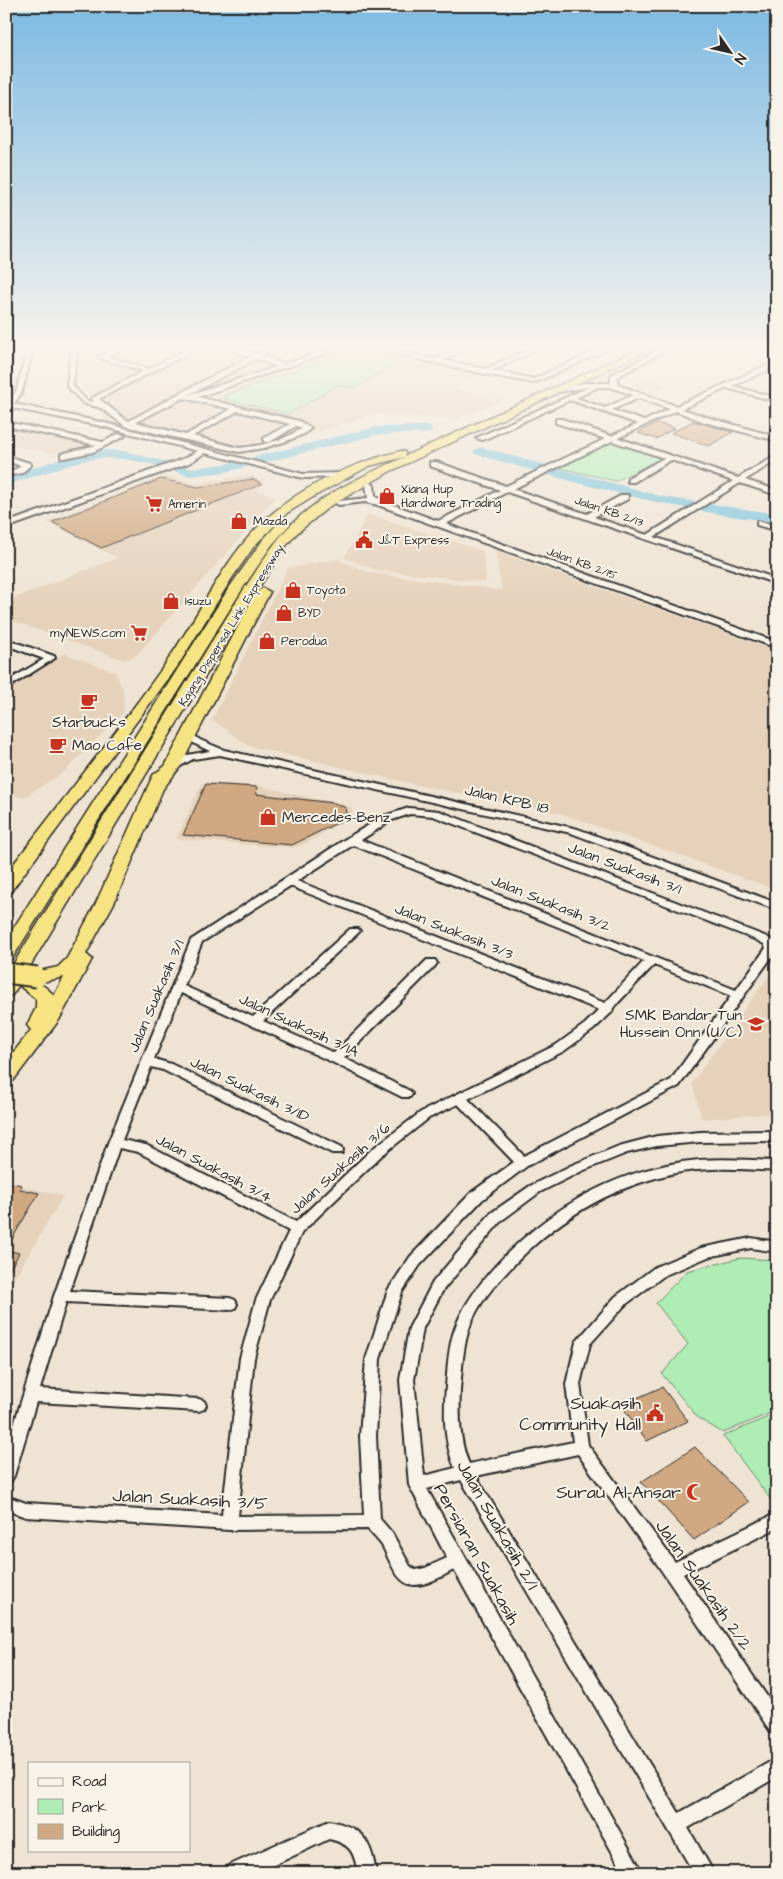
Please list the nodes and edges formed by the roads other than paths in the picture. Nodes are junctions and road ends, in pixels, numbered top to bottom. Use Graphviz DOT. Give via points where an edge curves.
graph roads {
  1 [pos="53,434"];
  2 [pos="118,434"];
  3 [pos="123,434"];
  4 [pos="125,434"];
  5 [pos="174,434"];
  6 [pos="193,434"];
  7 [pos="278,434"];
  8 [pos="296,434"];
  9 [pos="445,434"];
  10 [pos="475,434"];
  11 [pos="475,434"];
  12 [pos="598,434"];
  13 [pos="620,434"];
  14 [pos="756,434"];
  15 [pos="187,437"];
  16 [pos="611,438"];
  17 [pos="777,439"];
  18 [pos="104,444"];
  19 [pos="253,448"];
  20 [pos="402,453"];
  21 [pos="191,455"];
  22 [pos="64,456"];
  23 [pos="672,457"];
  24 [pos="777,457"];
  25 [pos="6,458"];
  26 [pos="433,464"];
  27 [pos="256,467"];
  28 [pos="6,474"];
  29 [pos="344,475"];
  30 [pos="740,479"];
  31 [pos="631,480"];
  32 [pos="370,485"];
  33 [pos="505,489"];
  34 [pos="777,493"];
  35 [pos="309,494"];
  36 [pos="625,497"];
  37 [pos="339,503"];
  38 [pos="380,503"];
  39 [pos="587,517"];
  40 [pos="760,523"];
  41 [pos="439,524"];
  42 [pos="6,526"];
  43 [pos="777,529"];
  44 [pos="647,538"];
  45 [pos="777,576"];
  46 [pos="765,577"];
  47 [pos="777,582"];
  48 [pos="6,642"];
  49 [pos="777,645"];
  50 [pos="206,663"];
  51 [pos="7,690"];
  52 [pos="188,734"];
  53 [pos="221,752"];
  54 [pos="172,767"];
  55 [pos="159,785"];
  56 [pos="352,840"];
  57 [pos="288,881"];
  58 [pos="6,886"];
  59 [pos="105,903"];
  60 [pos="777,907"];
  61 [pos="354,931"];
  62 [pos="6,954"];
  63 [pos="652,960"];
  64 [pos="431,963"];
  65 [pos="6,973"];
  66 [pos="34,982"];
  67 [pos="6,984"];
  68 [pos="177,987"];
  69 [pos="6,990"];
  70 [pos="739,995"];
  71 [pos="608,1009"];
  72 [pos="255,1022"];
  73 [pos="336,1059"];
  74 [pos="147,1061"];
  75 [pos="6,1075"];
  76 [pos="406,1094"];
  77 [pos="459,1098"];
  78 [pos="777,1136"];
  79 [pos="114,1143"];
  80 [pos="337,1150"];
  81 [pos="522,1164"];
  82 [pos="777,1166"];
  83 [pos="297,1229"];
  84 [pos="777,1247"];
  85 [pos="61,1296"];
  86 [pos="230,1304"];
  87 [pos="31,1395"];
  88 [pos="200,1405"];
  89 [pos="581,1447"];
  90 [pos="464,1472"];
  91 [pos="6,1476"];
  92 [pos="417,1485"];
  93 [pos="6,1503"];
  94 [pos="777,1520"];
  95 [pos="372,1522"];
  96 [pos="229,1524"];
  97 [pos="458,1561"];
  98 [pos="671,1572"];
  99 [pos="777,1726"];
  100 [pos="777,1767"];
  101 [pos="676,1825"];
  102 [pos="234,1873"];
  103 [pos="367,1873"];
  104 [pos="634,1873"];
  105 [pos="705,1873"];
  1 -- 18 [label="street"];
  2 -- 18 [label="street"];
  3 -- 21 [label="street"];
  4 -- 21 [label="street"];
  5 -- 15 [label="street"];
  6 -- 15 [label="street"];
  7 -- 19 [label="street"];
  8 -- 19 [label="street"];
  9 -- 20 [label="highway, Kajang Dispersal Link Expressway"];
  10 -- 32 [label="highway"];
  11 -- 50 [label="highway, Kajang Dispersal Link Expressway" via="387,469 308,516 280,545"];
  12 -- 16 [label="street"];
  13 -- 16 [label="street"];
  14 -- 17 [label="street"];
  15 -- 19 [label="street" via="239,450"];
  16 -- 23 [label="street"];
  16 -- 33 [label="street"];
  18 -- 22 [label="street"];
  20 -- 29 [label="highway" via="365,464"];
  20 -- 62 [label="highway, Kajang Dispersal Link Expressway" via="315,499 280,527 266,544"];
  21 -- 27 [label="street"];
  21 -- 42 [label="street"];
  23 -- 30 [label="street"];
  23 -- 31 [label="street"];
  24 -- 30 [label="street"];
  25 -- 28 [label="street" via="27,465"];
  26 -- 33 [label="street, Jalan KB 2/13"];
  27 -- 29 [label="street" via="303,476"];
  27 -- 35 [label="street" via="308,484 311,487"];
  29 -- 35 [label="highway"];
  30 -- 34 [label="street"];
  30 -- 44 [label="street"];
  32 -- 37 [label="highway"];
  32 -- 38 [label="street" via="371,496"];
  33 -- 39 [label="street, Jalan KB 2/13"];
  33 -- 41 [label="street"];
  35 -- 58 [label="highway" via="283,510 251,542 172,664"];
  36 -- 39 [label="street"];
  37 -- 38 [label="street, Jalan KB 2/15" via="365,500"];
  37 -- 52 [label="highway" via="304,531 278,566"];
  38 -- 41 [label="street, Jalan KB 2/15"];
  39 -- 44 [label="street, Jalan KB 2/13"];
  40 -- 43 [label="street"];
  41 -- 49 [label="street, Jalan KB 2/15"];
  44 -- 46 [label="street, Jalan KB 2/13"];
  45 -- 46 [label="street"];
  46 -- 47 [label="street, Jalan KB 2/13"];
  48 -- 51 [label="street" via="51,658"];
  50 -- 55 [label="highway" via="207,676 163,767"];
  50 -- 69 [label="highway, Kajang Dispersal Link Expressway"];
  52 -- 53 [label="street, Jalan KPB 18" via="197,742"];
  52 -- 54 [label="highway"];
  53 -- 54 [label="street, Jalan KPB 18" via="190,757"];
  53 -- 60 [label="street, Jalan KPB 18" via="574,831"];
  54 -- 55 [label="highway"];
  55 -- 59 [label="highway"];
  56 -- 57 [label="street, Jalan Suakasih 3/1"];
  56 -- 63 [label="street, Jalan Suakasih 3/2"];
  56 -- 70 [label="street, Jalan Suakasih 3/1" via="398,814 409,811 435,813 758,937 769,942 772,948"];
  57 -- 68 [label="street, Jalan Suakasih 3/1" via="197,940"];
  57 -- 71 [label="street, Jalan Suakasih 3/3"];
  59 -- 66 [label="highway" via="74,961 64,971"];
  59 -- 75 [label="highway" via="70,987"];
  61 -- 72 [label="street"];
  63 -- 70 [label="street, Jalan Suakasih 3/2"];
  63 -- 71 [label="street, Jalan Suakasih 3/6"];
  64 -- 73 [label="street"];
  65 -- 66 [label="highway, bridge"];
  66 -- 67 [label="highway"];
  66 -- 75 [label="highway" via="46,997 46,1008"];
  68 -- 72 [label="street, Jalan Suakasih 3/1A"];
  68 -- 74 [label="street, Jalan Suakasih 3/1"];
  70 -- 81 [label="street, Jalan Suakasih 3/1" via="675,1083"];
  71 -- 77 [label="street, Jalan Suakasih 3/6" via="589,1028 560,1048"];
  72 -- 73 [label="street, Jalan Suakasih 3/1A"];
  73 -- 76 [label="street, Jalan Suakasih 3/1A"];
  74 -- 79 [label="street, Jalan Suakasih 3/1"];
  74 -- 80 [label="street, Jalan Suakasih 3/1D" via="167,1067"];
  77 -- 81 [label="street"];
  77 -- 83 [label="street, Jalan Suakasih 3/6" via="425,1115 376,1153"];
  78 -- 92 [label="street, Persiaran Suakasih" via="700,1136 657,1140 624,1149 535,1189 496,1217 438,1286 416,1328 407,1380"];
  79 -- 83 [label="street, Jalan Suakasih 3/4" via="141,1148"];
  79 -- 85 [label="street, Jalan Suakasih 3/1"];
  81 -- 95 [label="street, Jalan Suakasih 3/1" via="477,1196 415,1261 395,1290 373,1359 368,1436"];
  82 -- 90 [label="street, Jalan Suakasih 2/1" via="728,1165 669,1170 593,1195 537,1232 478,1296 461,1330 454,1369 451,1423 456,1452"];
  83 -- 96 [label="street, Jalan Suakasih 3/6" via="263,1300 247,1358"];
  84 -- 89 [label="street, Jalan Suakasih 2/2" via="752,1243 706,1252 660,1271 620,1301 584,1342 573,1384"];
  85 -- 86 [label="street"];
  85 -- 87 [label="street, Jalan Suakasih 3/1"];
  87 -- 88 [label="street"];
  87 -- 91 [label="street, Jalan Suakasih 3/1"];
  89 -- 90 [label="street"];
  89 -- 98 [label="street, Jalan Suakasih 2/2"];
  90 -- 92 [label="street"];
  90 -- 101 [label="street, Jalan Suakasih 2/1"];
  92 -- 97 [label="street, Persiaran Suakasih"];
  93 -- 96 [label="street, Jalan Suakasih 3/5" via="26,1510"];
  94 -- 98 [label="street"];
  95 -- 96 [label="street, Jalan Suakasih 3/5"];
  95 -- 97 [label="street" via="386,1538 404,1571 413,1578"];
  97 -- 104 [label="street, Persiaran Suakasih"];
  98 -- 99 [label="street, Jalan Suakasih 2/2"];
  100 -- 101 [label="street"];
  101 -- 105 [label="street, Jalan Suakasih 2/1"];
  102 -- 103 [label="street" via="329,1830 346,1832 359,1843"];
}
